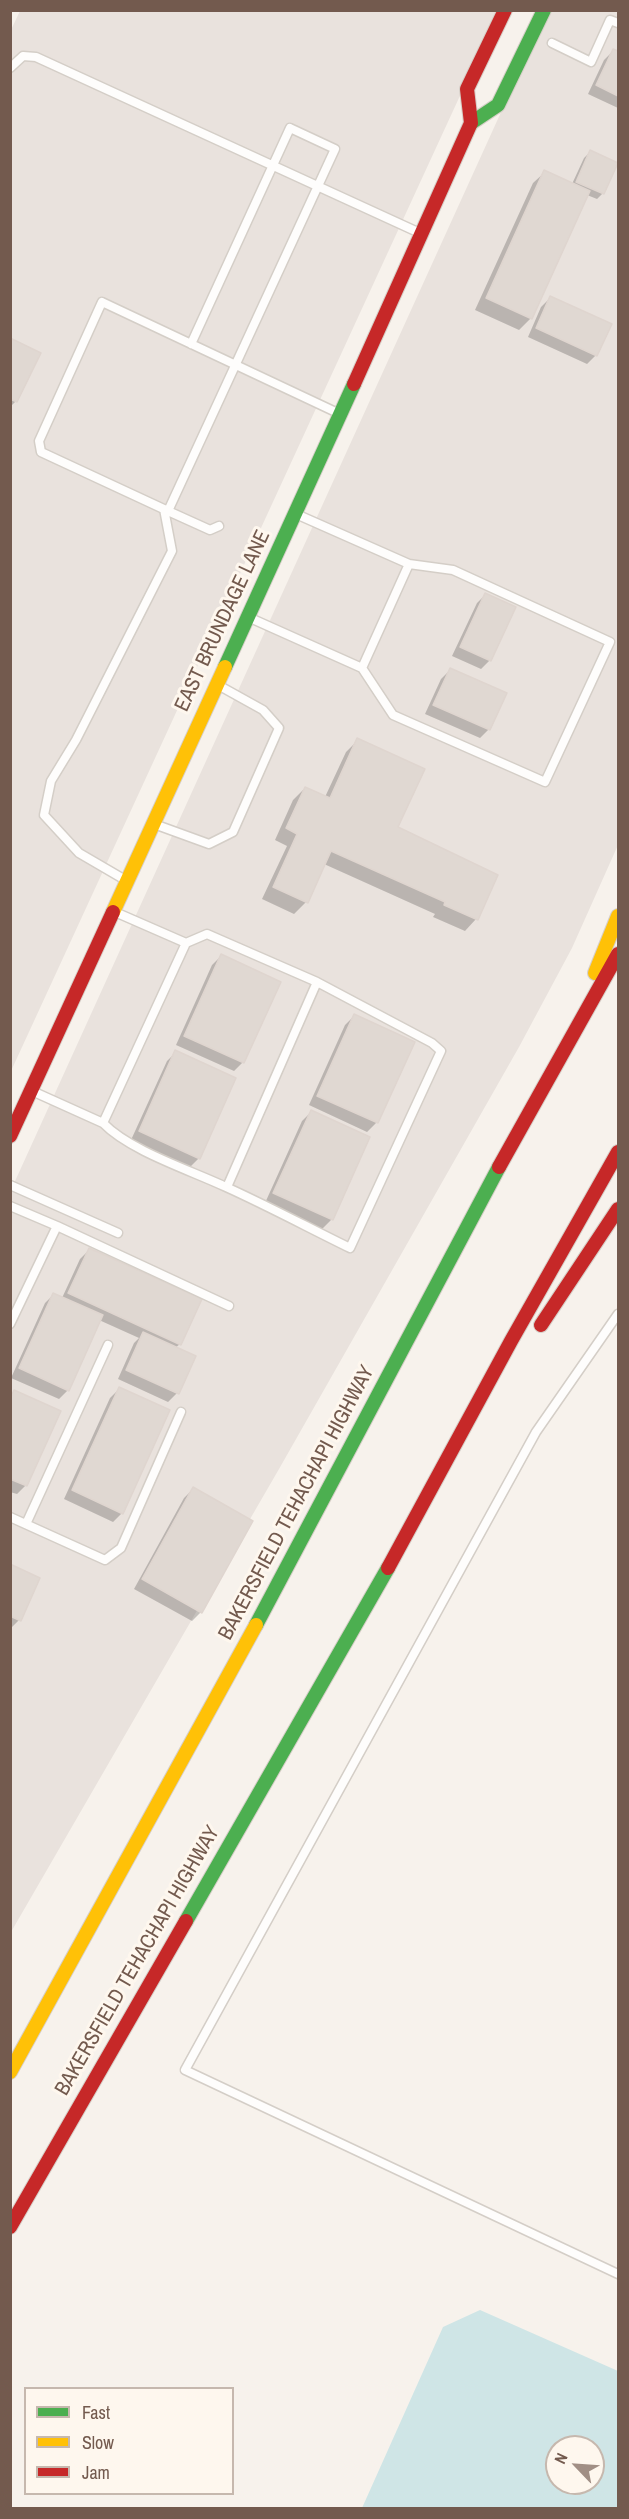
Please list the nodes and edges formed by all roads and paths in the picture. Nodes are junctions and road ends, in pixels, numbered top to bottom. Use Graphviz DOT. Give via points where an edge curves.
graph roads {
  1 [pos="505,10"];
  2 [pos="543,10"];
  3 [pos="618,24"];
  4 [pos="552,44"];
  5 [pos="10,68"];
  6 [pos="471,123"];
  7 [pos="273,165"];
  8 [pos="318,187"];
  9 [pos="423,234"];
  10 [pos="191,344"];
  11 [pos="235,364"];
  12 [pos="340,414"];
  13 [pos="166,510"];
  14 [pos="295,514"];
  15 [pos="219,526"];
  16 [pos="409,564"];
  17 [pos="248,617"];
  18 [pos="362,668"];
  19 [pos="217,685"];
  20 [pos="153,824"];
  21 [pos="127,881"];
  22 [pos="114,911"];
  23 [pos="618,916"];
  24 [pos="186,943"];
  25 [pos="618,954"];
  26 [pos="317,982"];
  27 [pos="578,1021"];
  28 [pos="32,1090"];
  29 [pos="103,1123"];
  30 [pos="10,1136"];
  31 [pos="618,1152"];
  32 [pos="10,1185"];
  33 [pos="227,1188"];
  34 [pos="10,1206"];
  35 [pos="618,1209"];
  36 [pos="57,1226"];
  37 [pos="118,1233"];
  38 [pos="229,1306"];
  39 [pos="618,1314"];
  40 [pos="10,1324"];
  41 [pos="108,1345"];
  42 [pos="483,1394"];
  43 [pos="181,1412"];
  44 [pos="10,1517"];
  45 [pos="26,1524"];
  46 [pos="10,2072"];
  47 [pos="10,2227"];
  48 [pos="618,2274"];
  1 -- 6 [label="main road" via="467,89"];
  2 -- 6 [label="main road" via="498,105"];
  3 -- 4 [label="lane" via="610,20 591,62"];
  5 -- 7 [label="lane" via="23,56 36,57"];
  6 -- 9 [label="main road, EAST BRUNDAGE LANE"];
  7 -- 8 [label="lane"];
  7 -- 8 [label="lane" via="290,128 335,149"];
  7 -- 10 [label="lane"];
  8 -- 9 [label="lane"];
  8 -- 11 [label="lane"];
  9 -- 12 [label="main road, EAST BRUNDAGE LANE"];
  10 -- 11 [label="lane"];
  10 -- 13 [label="lane" via="102,302 39,441 41,452"];
  11 -- 12 [label="lane"];
  11 -- 13 [label="lane"];
  12 -- 14 [label="main road, EAST BRUNDAGE LANE"];
  13 -- 15 [label="lane" via="210,530"];
  13 -- 21 [label="lane" via="172,551 51,782 44,815 79,853"];
  14 -- 16 [label="lane"];
  14 -- 17 [label="main road, EAST BRUNDAGE LANE"];
  16 -- 18 [label="lane"];
  16 -- 18 [label="lane" via="453,570 610,642 545,782 393,714"];
  17 -- 18 [label="lane"];
  17 -- 19 [label="main road, EAST BRUNDAGE LANE"];
  19 -- 20 [label="main road, EAST BRUNDAGE LANE"];
  19 -- 20 [label="lane" via="263,710 279,728 233,832 209,844"];
  20 -- 21 [label="main road, EAST BRUNDAGE LANE"];
  21 -- 22 [label="main road, EAST BRUNDAGE LANE"];
  22 -- 24 [label="lane"];
  22 -- 28 [label="main road, EAST BRUNDAGE LANE"];
  23 -- 27 [label="main road"];
  24 -- 26 [label="lane" via="207,934"];
  24 -- 29 [label="lane"];
  25 -- 27 [label="main road, BAKERSFIELD TEHACHAPI HIGHWAY"];
  26 -- 33 [label="lane"];
  26 -- 33 [label="lane" via="441,1051 350,1248"];
  27 -- 46 [label="main road, BAKERSFIELD TEHACHAPI HIGHWAY" via="357,1438"];
  28 -- 29 [label="lane"];
  28 -- 30 [label="main road, EAST BRUNDAGE LANE"];
  29 -- 33 [label="lane" via="137,1147"];
  31 -- 42 [label="main road, BAKERSFIELD TEHACHAPI HIGHWAY"];
  32 -- 37 [label="lane"];
  34 -- 36 [label="lane"];
  35 -- 42 [label="main road" via="531,1338"];
  36 -- 38 [label="lane"];
  36 -- 40 [label="lane"];
  39 -- 48 [label="lane" via="536,1432 185,2070"];
  41 -- 45 [label="lane"];
  42 -- 47 [label="main road, BAKERSFIELD TEHACHAPI HIGHWAY" via="376,1590"];
  43 -- 45 [label="lane" via="121,1548 105,1560"];
  44 -- 45 [label="lane"];
}
